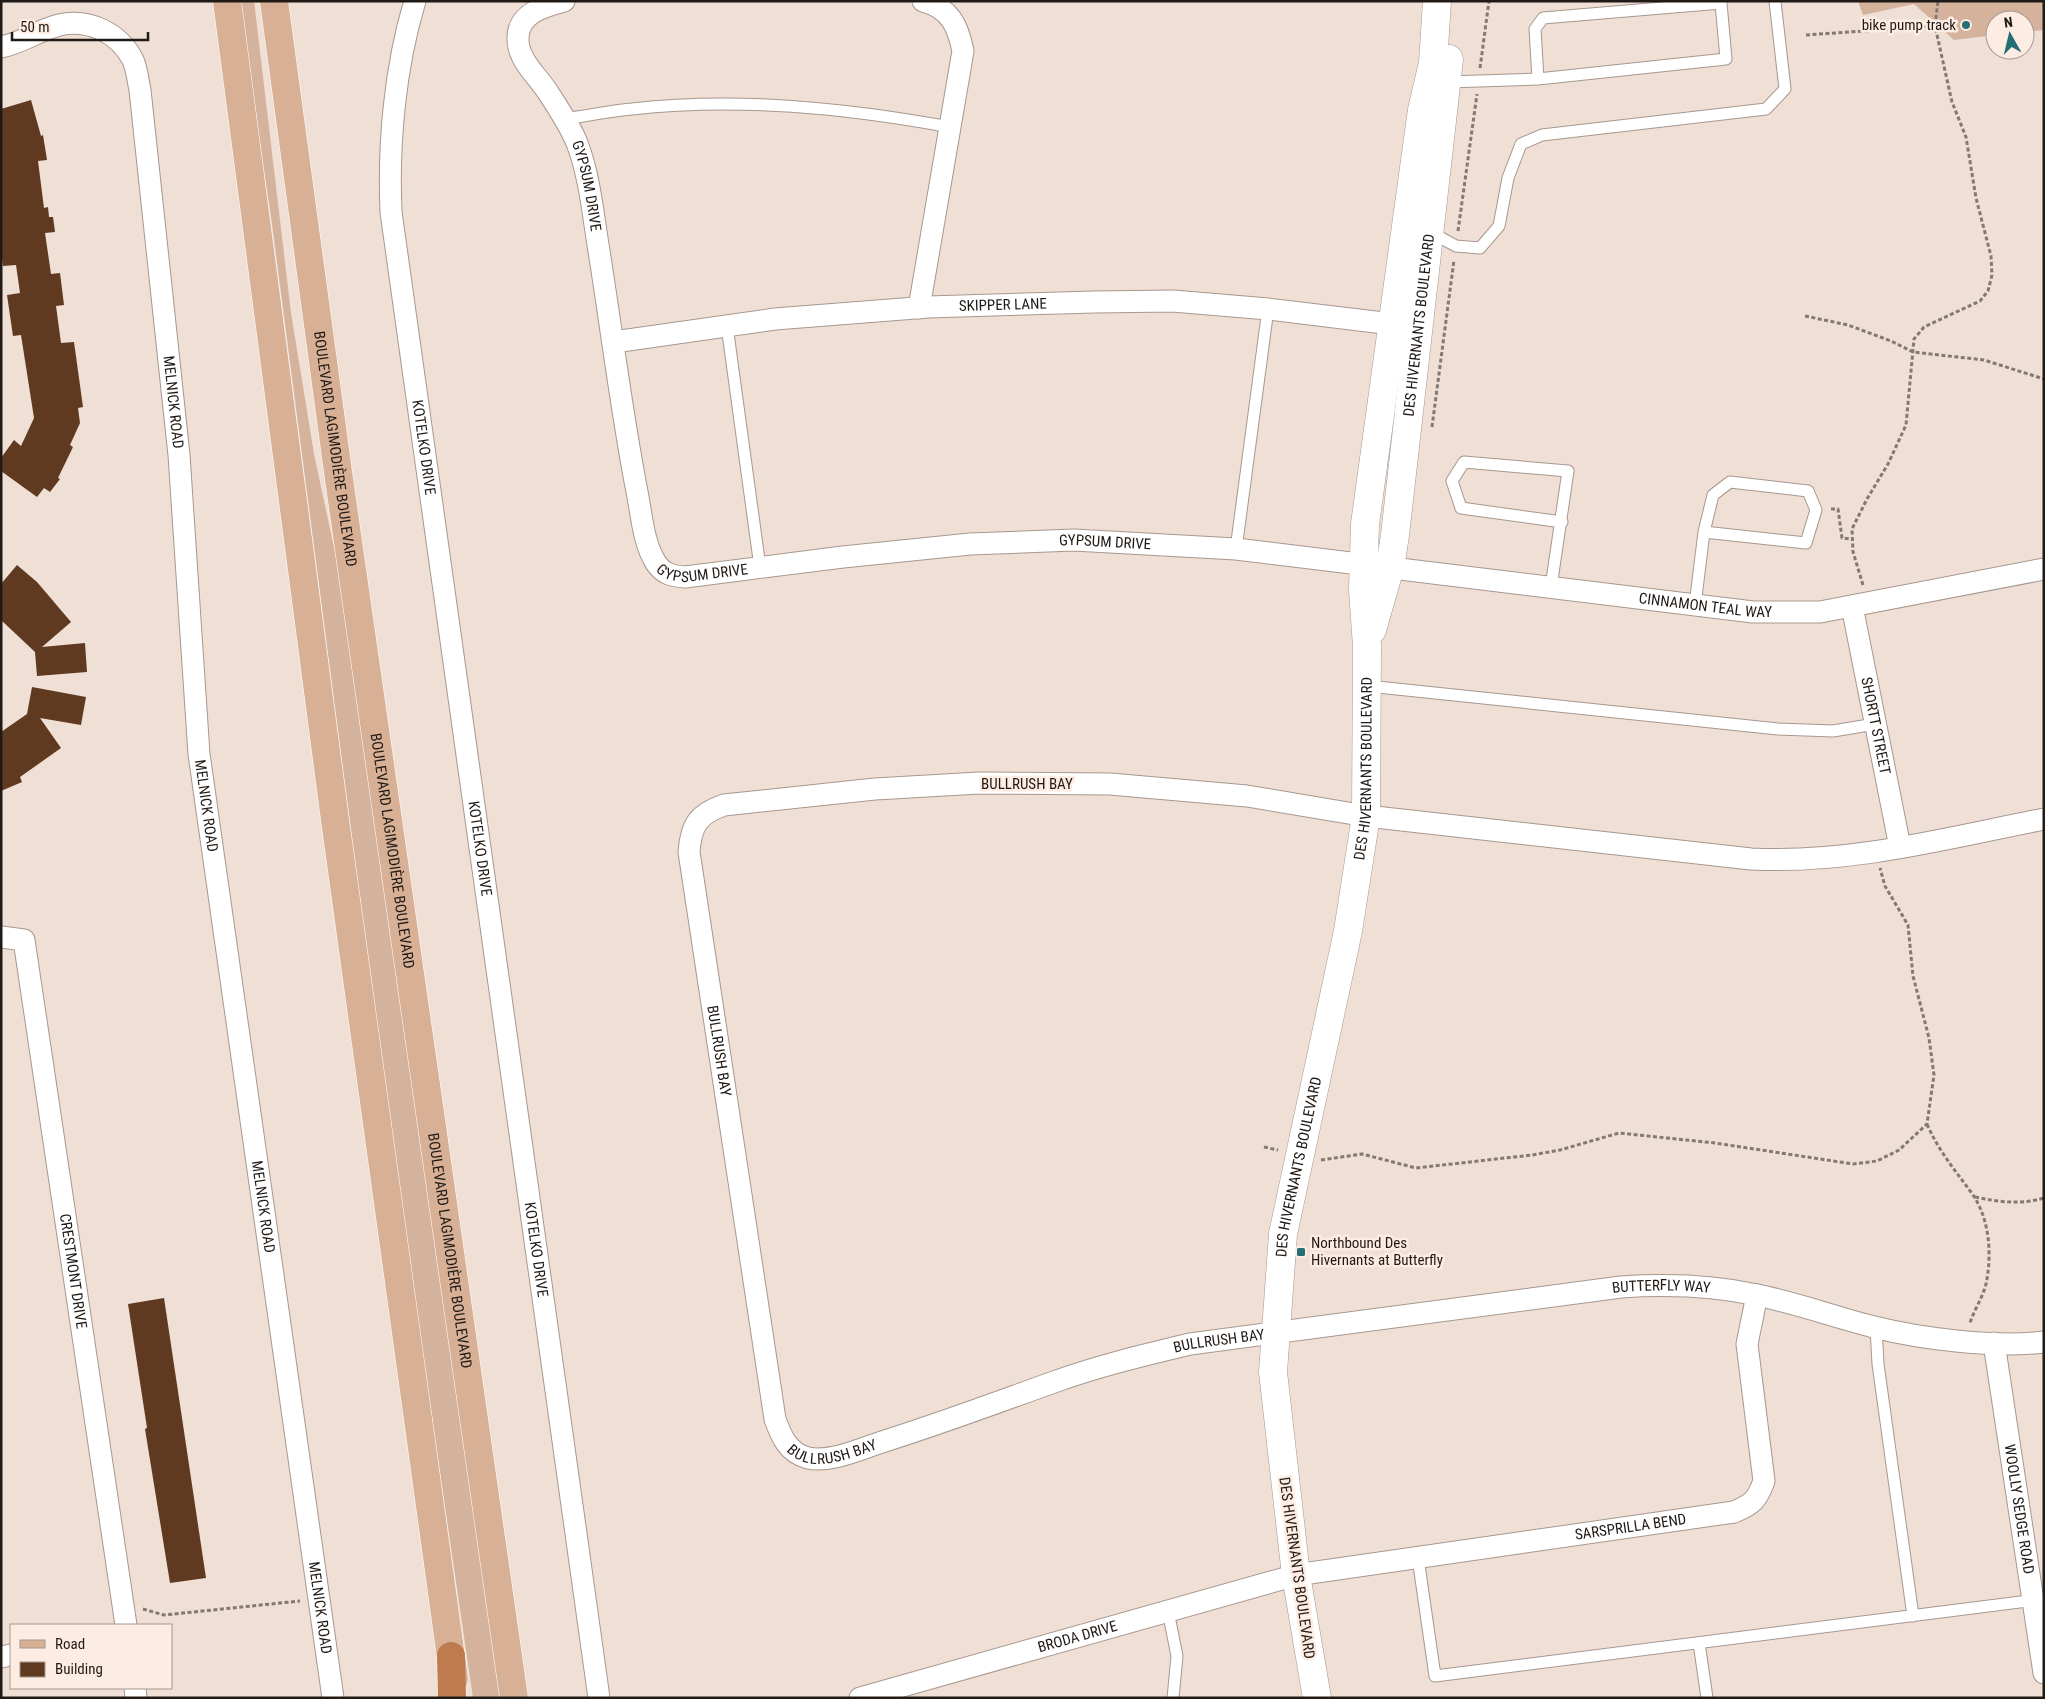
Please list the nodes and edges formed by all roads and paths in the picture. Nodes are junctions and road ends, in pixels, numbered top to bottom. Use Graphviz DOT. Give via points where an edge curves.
graph roads {
  1 [pos="211,1"];
  2 [pos="226,1"];
  3 [pos="274,1"];
  4 [pos="286,1"];
  5 [pos="414,1"];
  6 [pos="564,1"];
  7 [pos="923,1"];
  8 [pos="1437,1"];
  9 [pos="1455,1"];
  10 [pos="1489,1"];
  11 [pos="1775,1"];
  12 [pos="1938,1"];
  13 [pos="1691,3"];
  14 [pos="1935,26"];
  15 [pos="1806,35"];
  16 [pos="1,47"];
  17 [pos="232,47"];
  18 [pos="281,53"];
  19 [pos="1538,79"];
  20 [pos="1478,81"];
  21 [pos="1446,82"];
  22 [pos="564,119"];
  23 [pos="950,127"];
  24 [pos="1430,232"];
  25 [pos="1456,246"];
  26 [pos="918,308"];
  27 [pos="1268,309"];
  28 [pos="1805,316"];
  29 [pos="1392,324"];
  30 [pos="727,326"];
  31 [pos="614,342"];
  32 [pos="1913,352"];
  33 [pos="2044,379"];
  34 [pos="1432,430"];
  35 [pos="1831,509"];
  36 [pos="1562,522"];
  37 [pos="1704,532"];
  38 [pos="1852,539"];
  39 [pos="1236,549"];
  40 [pos="1364,564"];
  41 [pos="1390,567"];
  42 [pos="760,568"];
  43 [pos="2044,569"];
  44 [pos="1551,587"];
  45 [pos="1695,605"];
  46 [pos="1861,605"];
  47 [pos="1367,646"];
  48 [pos="1368,686"];
  49 [pos="1875,724"];
  50 [pos="1366,816"];
  51 [pos="2044,818"];
  52 [pos="1900,847"];
  53 [pos="1875,852"];
  54 [pos="1,937"];
  55 [pos="1927,1124"];
  56 [pos="1300,1155"];
  57 [pos="1974,1196"];
  58 [pos="2044,1198"];
  59 [pos="1757,1295"];
  60 [pos="1876,1328"];
  61 [pos="1275,1334"];
  62 [pos="1968,1341"];
  63 [pos="2044,1342"];
  64 [pos="1994,1343"];
  65 [pos="1418,1558"];
  66 [pos="1296,1575"];
  67 [pos="319,1599"];
  68 [pos="2038,1599"];
  69 [pos="123,1604"];
  70 [pos="1168,1611"];
  71 [pos="1913,1616"];
  72 [pos="126,1624"];
  73 [pos="1698,1642"];
  74 [pos="451,1656"];
  75 [pos="2044,1673"];
  76 [pos="1315,1695"];
  77 [pos="333,1698"];
  78 [pos="452,1698"];
  79 [pos="457,1698"];
  80 [pos="514,1698"];
  81 [pos="599,1698"];
  82 [pos="860,1698"];
  83 [pos="1173,1698"];
  84 [pos="1707,1698"];
  1 -- 17 [label="main road"];
  2 -- 17 [label="main road"];
  3 -- 18 [label="main road, BOULEVARD LAGIMODIÈRE BOULEVARD"];
  4 -- 18 [label="main road"];
  5 -- 81 [label="street, KOTELKO DRIVE" via="404,35 389,162 391,212"];
  6 -- 22 [label="street, GYPSUM DRIVE" via="541,7 530,14 518,38 528,66"];
  7 -- 23 [label="street" via="943,9 955,21 960,32 963,52"];
  8 -- 29 [label="street, DES HIVERNANTS BOULEVARD" via="1433,63 1422,110"];
  9 -- 21 [label="street, DES HIVERNANTS BOULEVARD"];
  10 -- 20 [label="path"];
  11 -- 25 [label="lane" via="1784,90 1766,109 1542,135 1521,144 1508,178 1499,226 1480,248"];
  12 -- 14 [label="path"];
  13 -- 19 [label="lane" via="1544,18 1534,29"];
  13 -- 19 [label="lane" via="1721,3 1726,59"];
  14 -- 15 [label="path"];
  14 -- 32 [label="path" via="1952,102 1966,137 1991,256 1992,275 1988,291 1980,301 1924,326 1914,339"];
  16 -- 67 [label="street, MELNICK ROAD" via="59,25 76,23 95,27 123,44 134,62 140,90 178,454 199,754"];
  17 -- 74 [label="main road"];
  18 -- 80 [label="main road, BOULEVARD LAGIMODIÈRE BOULEVARD"];
  19 -- 20 [label="lane"];
  20 -- 21 [label="lane"];
  20 -- 25 [label="path"];
  21 -- 24 [label="street, DES HIVERNANTS BOULEVARD"];
  22 -- 23 [label="lane" via="632,109 788,106 892,116"];
  22 -- 31 [label="street, GYPSUM DRIVE" via="577,143 590,190"];
  23 -- 26 [label="street"];
  24 -- 25 [label="lane"];
  24 -- 41 [label="street, DES HIVERNANTS BOULEVARD"];
  25 -- 34 [label="path"];
  26 -- 27 [label="street, SKIPPER LANE" via="1173,301"];
  26 -- 30 [label="street, SKIPPER LANE"];
  27 -- 29 [label="street, SKIPPER LANE"];
  27 -- 39 [label="lane"];
  28 -- 32 [label="path" via="1848,324"];
  29 -- 40 [label="street, DES HIVERNANTS BOULEVARD" via="1369,497"];
  30 -- 31 [label="street, SKIPPER LANE"];
  30 -- 42 [label="lane"];
  31 -- 42 [label="street, GYPSUM DRIVE" via="627,445 646,538 655,562 662,571 685,577"];
  32 -- 33 [label="path" via="1984,360"];
  32 -- 38 [label="path" via="1906,425 1859,514 1852,529"];
  35 -- 38 [label="path" via="1838,509 1842,538"];
  36 -- 36 [label="lane" via="1568,471 1464,462 1452,481 1461,508"];
  36 -- 44 [label="lane"];
  37 -- 37 [label="lane" via="1713,495 1730,482 1808,491 1816,510 1806,543"];
  37 -- 45 [label="lane"];
  38 -- 46 [label="path"];
  39 -- 40 [label="street, GYPSUM DRIVE"];
  39 -- 42 [label="street, GYPSUM DRIVE" via="1074,540 989,543"];
  40 -- 41 [label="street, CINNAMON TEAL WAY"];
  40 -- 47 [label="street, DES HIVERNANTS BOULEVARD" via="1362,590"];
  41 -- 44 [label="street, CINNAMON TEAL WAY"];
  41 -- 47 [label="street, DES HIVERNANTS BOULEVARD"];
  43 -- 46 [label="street, CINNAMON TEAL WAY"];
  44 -- 45 [label="street, CINNAMON TEAL WAY"];
  45 -- 46 [label="street, CINNAMON TEAL WAY" via="1792,613"];
  46 -- 49 [label="street, SHORTT STREET"];
  47 -- 48 [label="street, DES HIVERNANTS BOULEVARD"];
  48 -- 49 [label="lane" via="1778,730 1833,730"];
  48 -- 50 [label="street, DES HIVERNANTS BOULEVARD"];
  49 -- 52 [label="street, SHORTT STREET"];
  50 -- 53 [label="street" via="1751,859 1821,859"];
  50 -- 56 [label="street, DES HIVERNANTS BOULEVARD" via="1348,931"];
  50 -- 61 [label="street, BULLRUSH BAY" via="1247,796 1110,784 979,783 875,789 724,806 709,810 697,821 690,835 692,877 775,1419 781,1436 793,1452 820,1459 842,1454 1121,1361 1190,1344"];
  51 -- 52 [label="street"];
  52 -- 53 [label="street"];
  53 -- 55 [label="path" via="1885,886 1908,925 1913,976 1929,1038 1934,1075"];
  54 -- 69 [label="street, CRESTMONT DRIVE" via="24,940"];
  55 -- 56 [label="path" via="1899,1150 1877,1161 1853,1164 1706,1142 1619,1133 1532,1155 1416,1168 1362,1154 1320,1160"];
  55 -- 57 [label="path" via="1937,1146"];
  56 -- 61 [label="street, DES HIVERNANTS BOULEVARD" via="1283,1234"];
  57 -- 58 [label="path" via="2026,1203"];
  57 -- 62 [label="path" via="1986,1225 1990,1259 1985,1287 1969,1326"];
  59 -- 60 [label="street, BUTTERFLY WAY"];
  59 -- 61 [label="street, BUTTERFLY WAY" via="1705,1286 1620,1287"];
  59 -- 65 [label="street, SARSPRILLA BEND" via="1748,1344 1764,1480 1759,1495 1750,1506 1734,1512"];
  60 -- 62 [label="street, BUTTERFLY WAY"];
  60 -- 71 [label="lane"];
  61 -- 66 [label="street, DES HIVERNANTS BOULEVARD" via="1276,1412"];
  62 -- 64 [label="street, BUTTERFLY WAY"];
  63 -- 64 [label="street, BUTTERFLY WAY"];
  64 -- 68 [label="street, WOOLLY SEDGE ROAD"];
  65 -- 66 [label="street, SARSPRILLA BEND"];
  65 -- 73 [label="lane" via="1435,1676"];
  66 -- 70 [label="street, BRODA DRIVE"];
  66 -- 76 [label="street, DES HIVERNANTS BOULEVARD"];
  67 -- 69 [label="path" via="164,1615"];
  67 -- 77 [label="street, MELNICK ROAD"];
  68 -- 71 [label="lane"];
  68 -- 75 [label="street, WOOLLY SEDGE ROAD"];
  69 -- 72 [label="street, CRESTMONT DRIVE"];
  70 -- 82 [label="street, BRODA DRIVE"];
  70 -- 83 [label="lane" via="1177,1656"];
  71 -- 73 [label="lane"];
  73 -- 84 [label="lane"];
  74 -- 78 [label="highway"];
  74 -- 79 [label="main road"];
}
